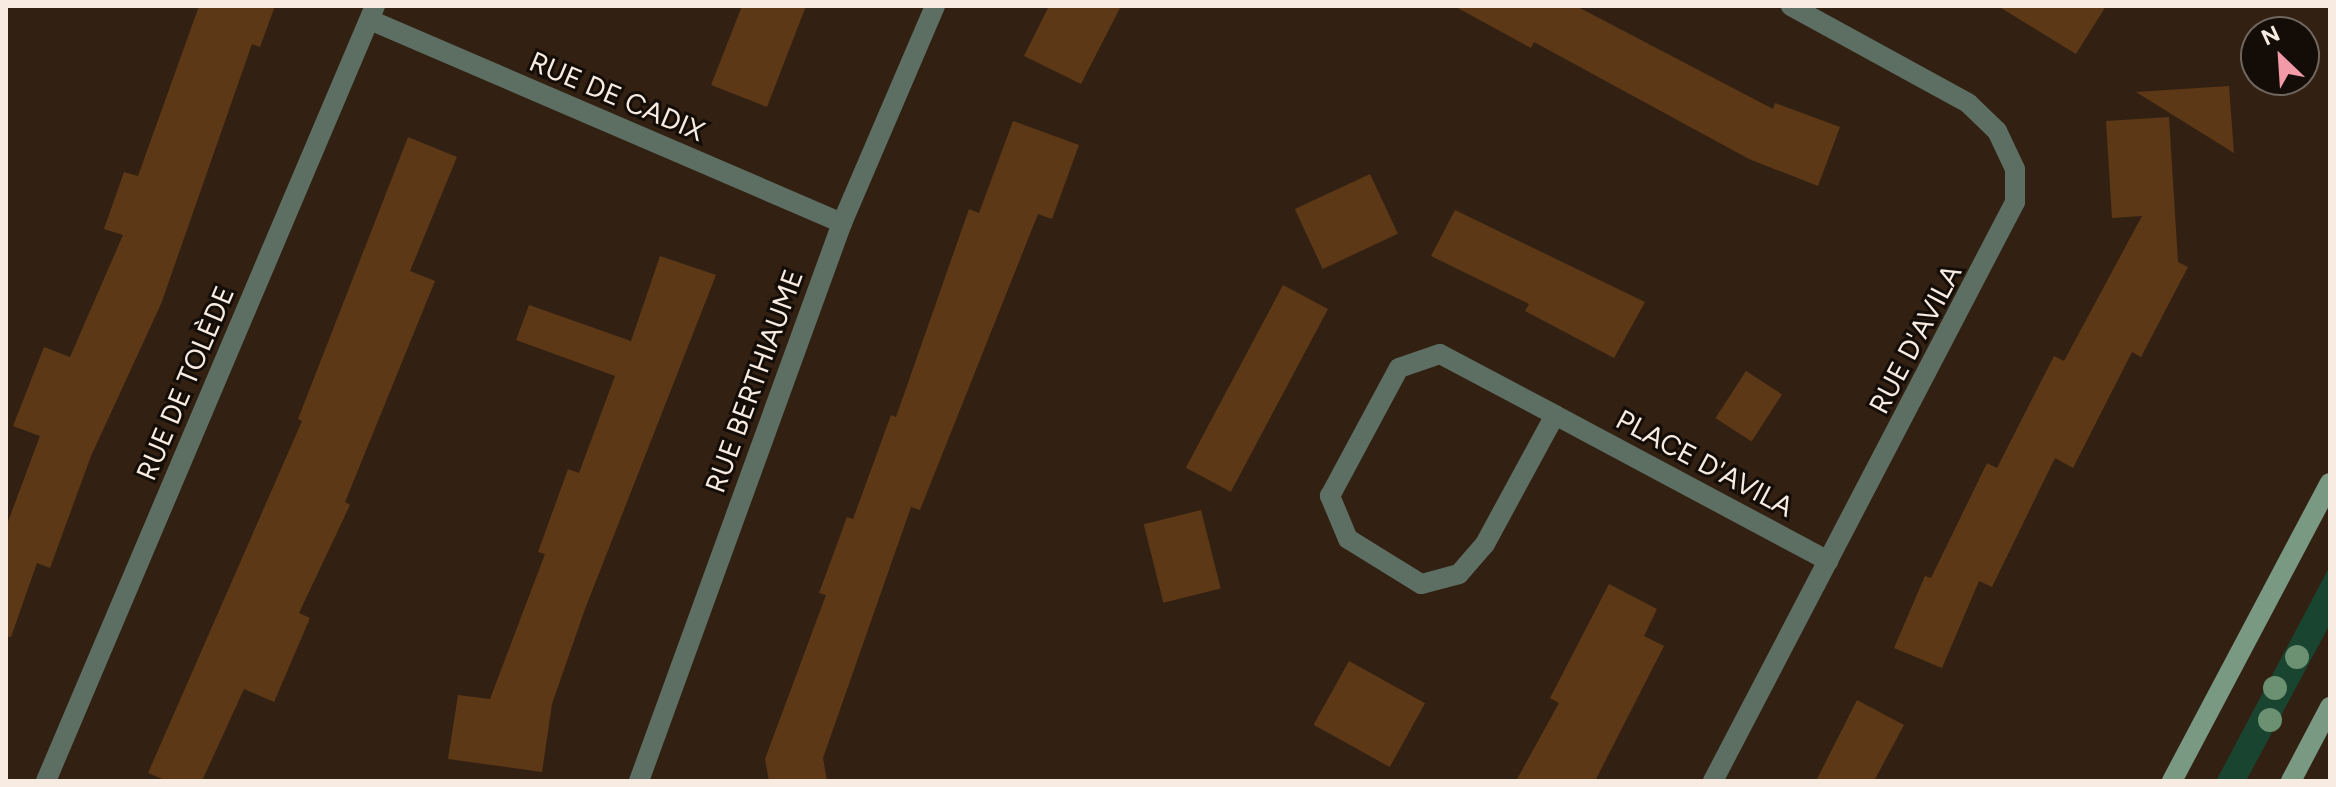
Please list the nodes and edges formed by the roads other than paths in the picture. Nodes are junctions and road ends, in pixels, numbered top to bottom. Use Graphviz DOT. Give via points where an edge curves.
graph roads {
  1 [pos="935,6"];
  2 [pos="1791,6"];
  3 [pos="373,13"];
  4 [pos="842,223"];
  5 [pos="1555,415"];
  6 [pos="2330,483"];
  7 [pos="1828,561"];
  8 [pos="2330,707"];
  9 [pos="46,781"];
  10 [pos="639,781"];
  11 [pos="1713,781"];
  12 [pos="2172,781"];
  13 [pos="2291,781"];
  1 -- 4 [label="street, RUE BERTHIAUME"];
  2 -- 7 [label="street, RUE D'AVILA" via="1968,103 1997,131 2015,169 2015,202 2005,229"];
  3 -- 4 [label="street, RUE DE CADIX"];
  3 -- 9 [label="street, RUE DE TOLÈDE"];
  4 -- 10 [label="street, RUE BERTHIAUME"];
  5 -- 5 [label="street, PLACE D'AVILA" via="1440,354 1399,368 1330,496 1348,539 1421,584 1459,574 1485,544"];
  5 -- 7 [label="street, PLACE D'AVILA"];
  6 -- 12 [label="main road"];
  7 -- 11 [label="street, RUE D'AVILA"];
  8 -- 13 [label="main road"];
}
